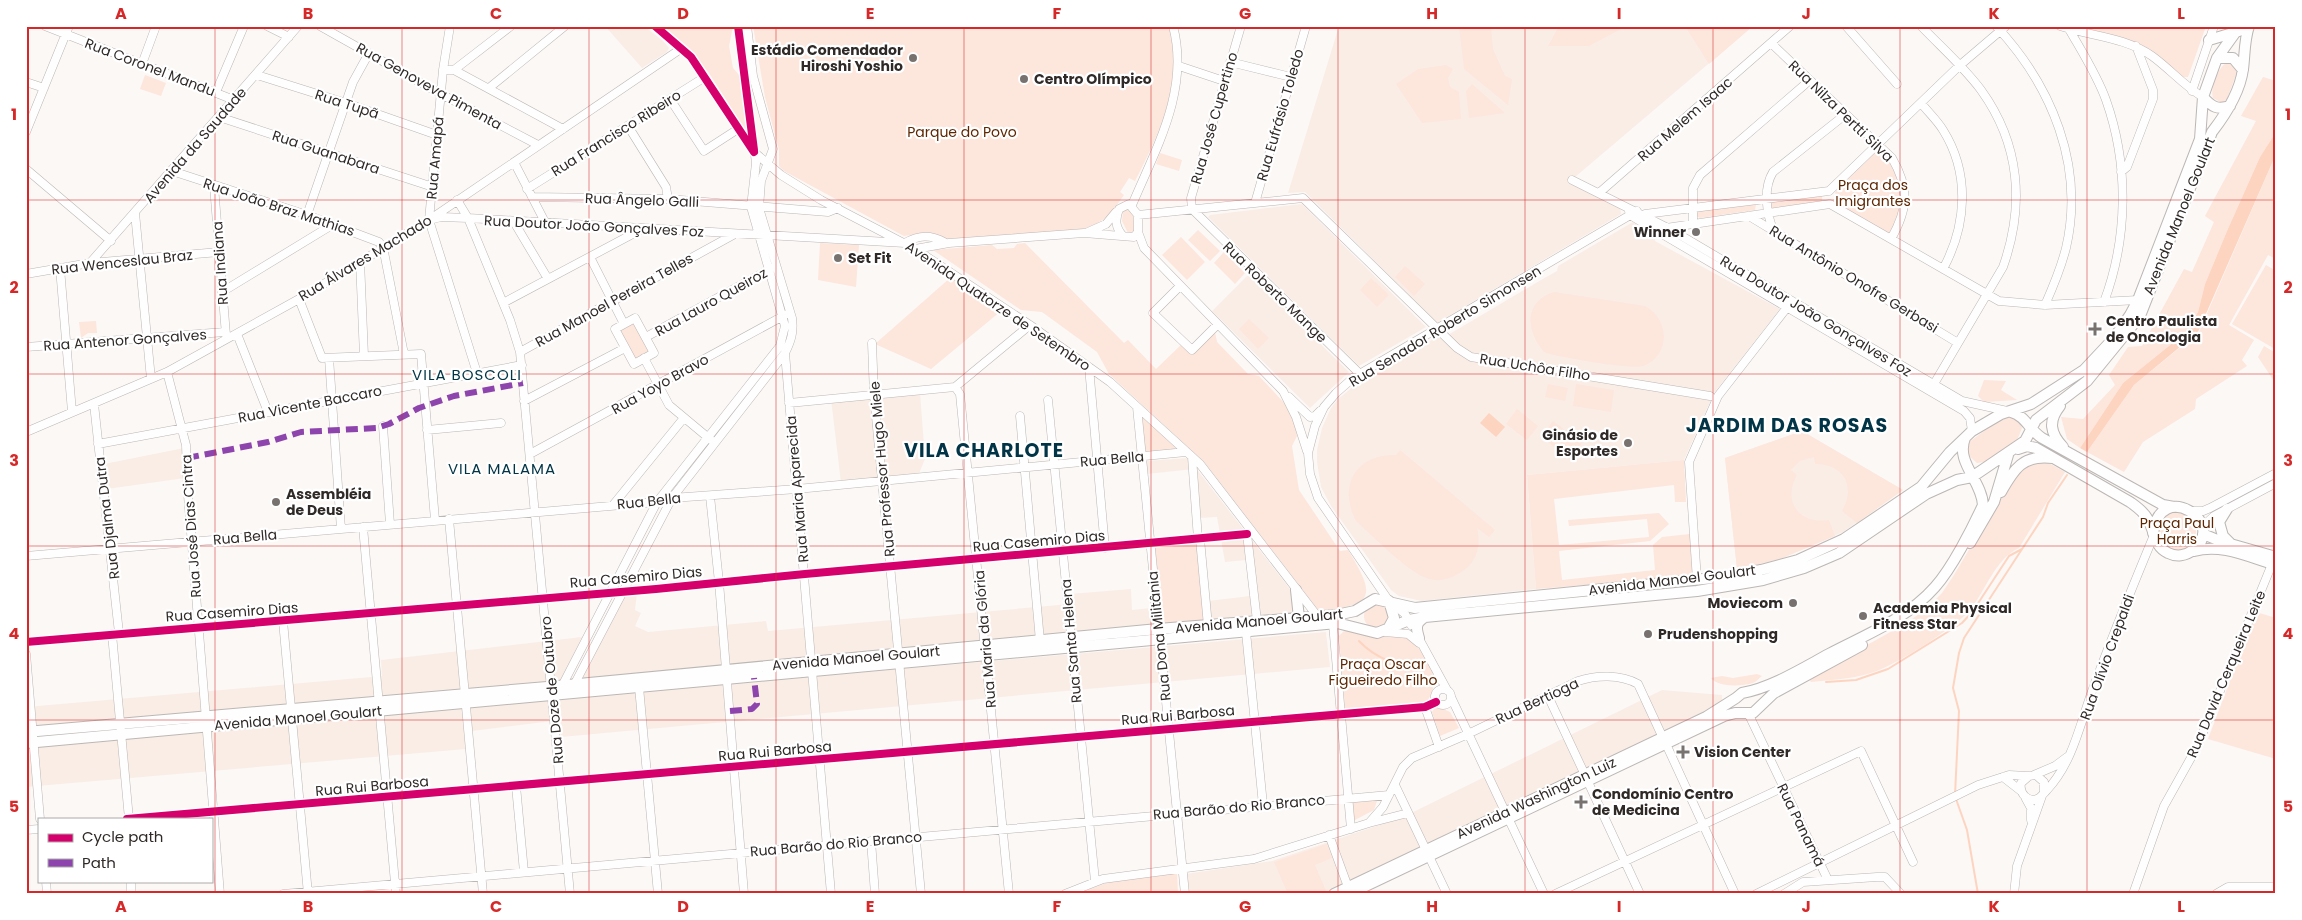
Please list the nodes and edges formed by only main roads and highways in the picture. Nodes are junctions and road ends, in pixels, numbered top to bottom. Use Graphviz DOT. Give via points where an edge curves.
graph roads {
  1 [pos="2243,28"];
  2 [pos="2209,40"];
  3 [pos="2217,58"];
  4 [pos="2243,70"];
  5 [pos="2203,97"];
  6 [pos="2230,106"];
  7 [pos="2064,400"];
  8 [pos="2011,412"];
  9 [pos="2030,428"];
  10 [pos="1969,434"];
  11 [pos="2011,452"];
  12 [pos="2067,452"];
  13 [pos="2058,459"];
  14 [pos="1972,476"];
  15 [pos="1994,502"];
  16 [pos="2175,507"];
  17 [pos="2227,509"];
  18 [pos="2202,530"];
  19 [pos="2154,534"];
  20 [pos="2233,545"];
  21 [pos="2193,551"];
  22 [pos="2274,562"];
  23 [pos="1296,590"];
  24 [pos="1389,601"];
  25 [pos="1362,607"];
  26 [pos="1318,617"];
  27 [pos="1425,617"];
  28 [pos="1299,618"];
  29 [pos="1329,624"];
  30 [pos="1892,625"];
  31 [pos="1385,630"];
  32 [pos="1882,630"];
  33 [pos="1370,632"];
  34 [pos="1419,638"];
  35 [pos="987,651"];
  36 [pos="727,675"];
  37 [pos="570,688"];
  38 [pos="1748,692"];
  39 [pos="1736,698"];
  40 [pos="1758,706"];
  41 [pos="1744,714"];
  42 [pos="29,737"];
  43 [pos="1664,741"];
  44 [pos="1350,892"];
  45 [pos="1334,894"];
  1 -- 2 [label="main road"];
  1 -- 3 [label="main road, Avenida Manoel Goulart"];
  1 -- 4 [label="main road, Avenida Manoel Goulart"];
  3 -- 4 [label="main road" via="2234,58"];
  3 -- 5 [label="main road, Avenida Manoel Goulart"];
  4 -- 6 [label="main road, Avenida Manoel Goulart"];
  5 -- 6 [label="main road" via="2219,109"];
  5 -- 8 [label="main road, Avenida Manoel Goulart" via="2200,139 2138,300 2114,338 2084,370 2038,400"];
  6 -- 7 [label="main road, Avenida Manoel Goulart" via="2212,132 2140,316 2087,382"];
  7 -- 9 [label="main road, Avenida Manoel Goulart"];
  7 -- 12 [label="main road" via="2051,427 2056,440"];
  8 -- 9 [label="main road" via="2021,414"];
  8 -- 10 [label="main road, Avenida Manoel Goulart" via="2001,414"];
  9 -- 11 [label="main road, Avenida Manoel Goulart" via="2025,441"];
  9 -- 12 [label="main road"];
  10 -- 14 [label="main road" via="1962,446 1962,454"];
  10 -- 24 [label="main road, Avenida Manoel Goulart" via="1921,487 1844,539 1798,560 1697,580 1415,608"];
  11 -- 13 [label="main road" via="2027,446"];
  11 -- 14 [label="main road, Avenida Manoel Goulart"];
  11 -- 15 [label="main road"];
  12 -- 16 [label="main road" via="2163,505"];
  13 -- 15 [label="main road" via="2042,457 2024,462 2014,470"];
  13 -- 19 [label="main road" via="2143,511"];
  14 -- 27 [label="main road, Avenida Manoel Goulart" via="1926,494 1839,553 1763,580 1697,591"];
  14 -- 30 [label="main road" via="1983,505 1935,587"];
  15 -- 30 [label="main road" via="1938,593 1923,608"];
  16 -- 18 [label="main road" via="2192,511 2200,520"];
  16 -- 19 [label="main road" via="2159,516 2154,524"];
  17 -- 20 [label="main road" via="2219,522 2220,529"];
  18 -- 20 [label="main road"];
  18 -- 21 [label="main road" via="2198,546"];
  19 -- 21 [label="main road" via="2162,550 2177,556"];
  20 -- 22 [label="main road"];
  21 -- 22 [label="main road" via="2220,548"];
  23 -- 28 [label="main road"];
  24 -- 25 [label="main road, Avenida Manoel Goulart" via="1375,599"];
  24 -- 31 [label="main road" via="1394,618"];
  25 -- 26 [label="main road, Avenida Manoel Goulart" via="1348,613"];
  25 -- 33 [label="main road" via="1360,620"];
  26 -- 28 [label="main road, Avenida Manoel Goulart"];
  26 -- 29 [label="main road"];
  27 -- 31 [label="main road, Avenida Manoel Goulart"];
  27 -- 34 [label="main road" via="1416,627"];
  28 -- 35 [label="main road, Avenida Manoel Goulart" via="1040,641"];
  29 -- 33 [label="main road, Avenida Manoel Goulart"];
  29 -- 35 [label="main road, Avenida Manoel Goulart" via="1071,649"];
  30 -- 32 [label="main road"];
  31 -- 33 [label="main road, Avenida Manoel Goulart"];
  32 -- 38 [label="main road"];
  32 -- 40 [label="main road" via="1774,693"];
  35 -- 36 [label="main road, Avenida Manoel Goulart"];
  36 -- 37 [label="main road, Avenida Manoel Goulart"];
  36 -- 37 [label="main road, Avenida Manoel Goulart" via="639,687"];
  37 -- 42 [label="main road, Avenida Manoel Goulart"];
  38 -- 39 [label="main road"];
  38 -- 40 [label="main road" via="1756,696"];
  39 -- 41 [label="main road" via="1736,706"];
  39 -- 43 [label="main road, Avenida Washington Luiz"];
  40 -- 41 [label="main road"];
  41 -- 43 [label="main road, Avenida Washington Luiz" via="1724,716"];
  43 -- 44 [label="main road, Avenida Washington Luiz"];
  44 -- 45 [label="main road, Avenida Washington Luiz"];
}
